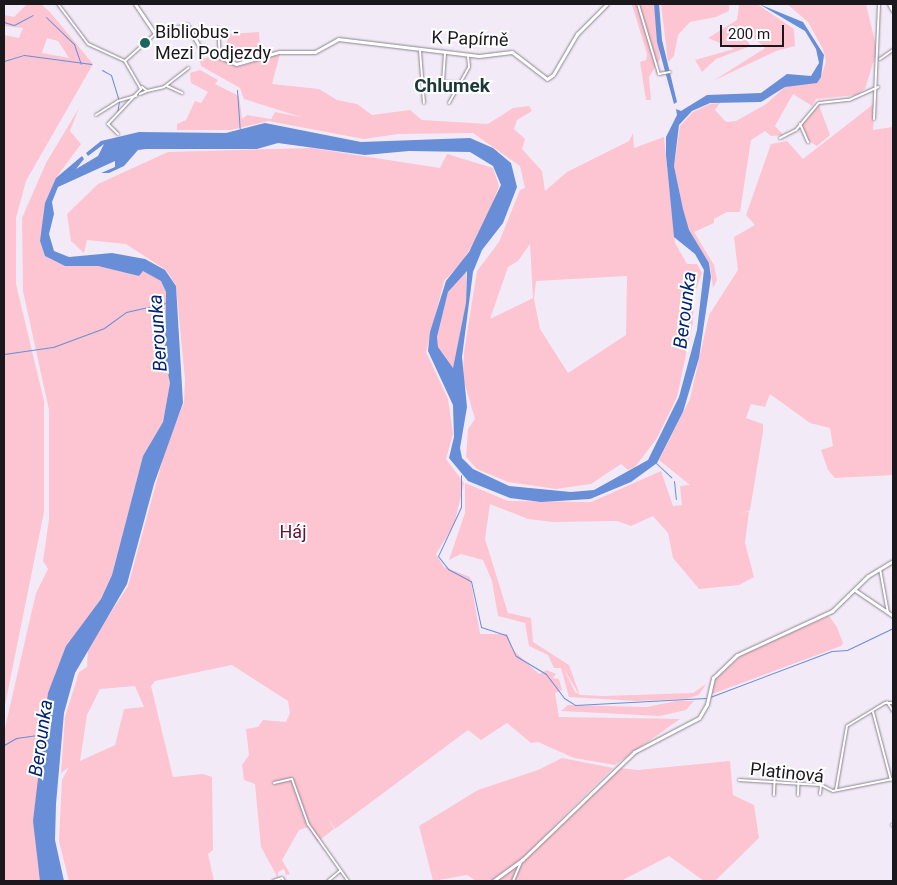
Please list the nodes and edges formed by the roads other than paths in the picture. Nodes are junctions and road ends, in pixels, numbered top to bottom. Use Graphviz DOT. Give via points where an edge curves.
graph roads {
  1 [pos="58,4"];
  2 [pos="135,4"];
  3 [pos="607,4"];
  4 [pos="638,4"];
  5 [pos="879,4"];
  6 [pos="889,4"];
  7 [pos="893,11"];
  8 [pos="218,28"];
  9 [pos="155,34"];
  10 [pos="893,50"];
  11 [pos="420,51"];
  12 [pos="444,52"];
  13 [pos="468,54"];
  14 [pos="220,57"];
  15 [pos="880,59"];
  16 [pos="125,60"];
  17 [pos="188,68"];
  18 [pos="670,72"];
  19 [pos="425,80"];
  20 [pos="436,82"];
  21 [pos="443,82"];
  22 [pos="460,83"];
  23 [pos="167,86"];
  24 [pos="141,87"];
  25 [pos="878,87"];
  26 [pos="147,91"];
  27 [pos="455,92"];
  28 [pos="182,93"];
  29 [pos="137,96"];
  30 [pos="424,103"];
  31 [pos="449,103"];
  32 [pos="96,115"];
  33 [pos="874,119"];
  34 [pos="800,124"];
  35 [pos="118,134"];
  36 [pos="780,138"];
  37 [pos="808,142"];
  38 [pos="893,562"];
  39 [pos="880,569"];
  40 [pos="854,590"];
  41 [pos="888,613"];
  42 [pos="893,616"];
  43 [pos="887,702"];
  44 [pos="893,703"];
  45 [pos="873,711"];
  46 [pos="893,711"];
  47 [pos="775,771"];
  48 [pos="799,772"];
  49 [pos="892,779"];
  50 [pos="739,780"];
  51 [pos="274,783"];
  52 [pos="774,783"];
  53 [pos="798,784"];
  54 [pos="820,785"];
  55 [pos="835,790"];
  56 [pos="820,794"];
  57 [pos="774,795"];
  58 [pos="798,795"];
  59 [pos="523,859"];
  60 [pos="340,871"];
  61 [pos="273,881"];
  62 [pos="284,881"];
  63 [pos="328,881"];
  64 [pos="348,881"];
  65 [pos="493,881"];
  66 [pos="513,881"];
  1 -- 16 [label="street" via="88,44"];
  2 -- 9 [label="street"];
  3 -- 13 [label="street, K Papírně" via="595,14 549,78 543,78 512,52"];
  4 -- 18 [label="street" via="662,74"];
  5 -- 15 [label="street"];
  6 -- 7 [label="street"];
  8 -- 14 [label="street"];
  9 -- 14 [label="street, K Papírně" via="187,25 199,48"];
  9 -- 16 [label="street"];
  10 -- 15 [label="street"];
  11 -- 12 [label="street, K Papírně"];
  11 -- 14 [label="street, K Papírně" via="334,39 315,52 279,52 239,64"];
  11 -- 19 [label="street"];
  12 -- 13 [label="street, K Papírně"];
  12 -- 21 [label="street"];
  13 -- 22 [label="street" via="470,67"];
  15 -- 25 [label="street"];
  16 -- 24 [label="street"];
  17 -- 23 [label="street"];
  19 -- 20 [label="street"];
  19 -- 30 [label="street"];
  20 -- 21 [label="street"];
  20 -- 27 [label="street"];
  21 -- 22 [label="street"];
  22 -- 27 [label="street"];
  23 -- 26 [label="street"];
  23 -- 28 [label="street"];
  24 -- 26 [label="street"];
  24 -- 29 [label="street"];
  25 -- 33 [label="street"];
  25 -- 34 [label="street" via="849,100 823,100"];
  26 -- 29 [label="street"];
  27 -- 31 [label="street"];
  29 -- 32 [label="street" via="118,101"];
  29 -- 35 [label="street" via="108,124"];
  34 -- 36 [label="street"];
  34 -- 37 [label="street"];
  38 -- 39 [label="street"];
  39 -- 40 [label="street"];
  39 -- 41 [label="street"];
  40 -- 41 [label="street"];
  40 -- 59 [label="street" via="832,611 737,655 713,678 707,704 699,718 634,752"];
  41 -- 42 [label="street"];
  43 -- 44 [label="street"];
  43 -- 45 [label="street"];
  43 -- 46 [label="street"];
  45 -- 49 [label="street"];
  45 -- 55 [label="street" via="847,726"];
  47 -- 52 [label="street"];
  48 -- 53 [label="street"];
  49 -- 55 [label="street"];
  50 -- 52 [label="street, Platinová"];
  51 -- 60 [label="street" via="292,779 308,824"];
  52 -- 53 [label="street, Platinová"];
  52 -- 57 [label="street"];
  53 -- 54 [label="street, Platinová"];
  53 -- 58 [label="street"];
  54 -- 55 [label="street, Platinová"];
  54 -- 56 [label="street"];
  59 -- 65 [label="street"];
  59 -- 66 [label="street"];
  60 -- 63 [label="street"];
  60 -- 64 [label="street"];
  61 -- 62 [label="street" via="282,878"];
}
